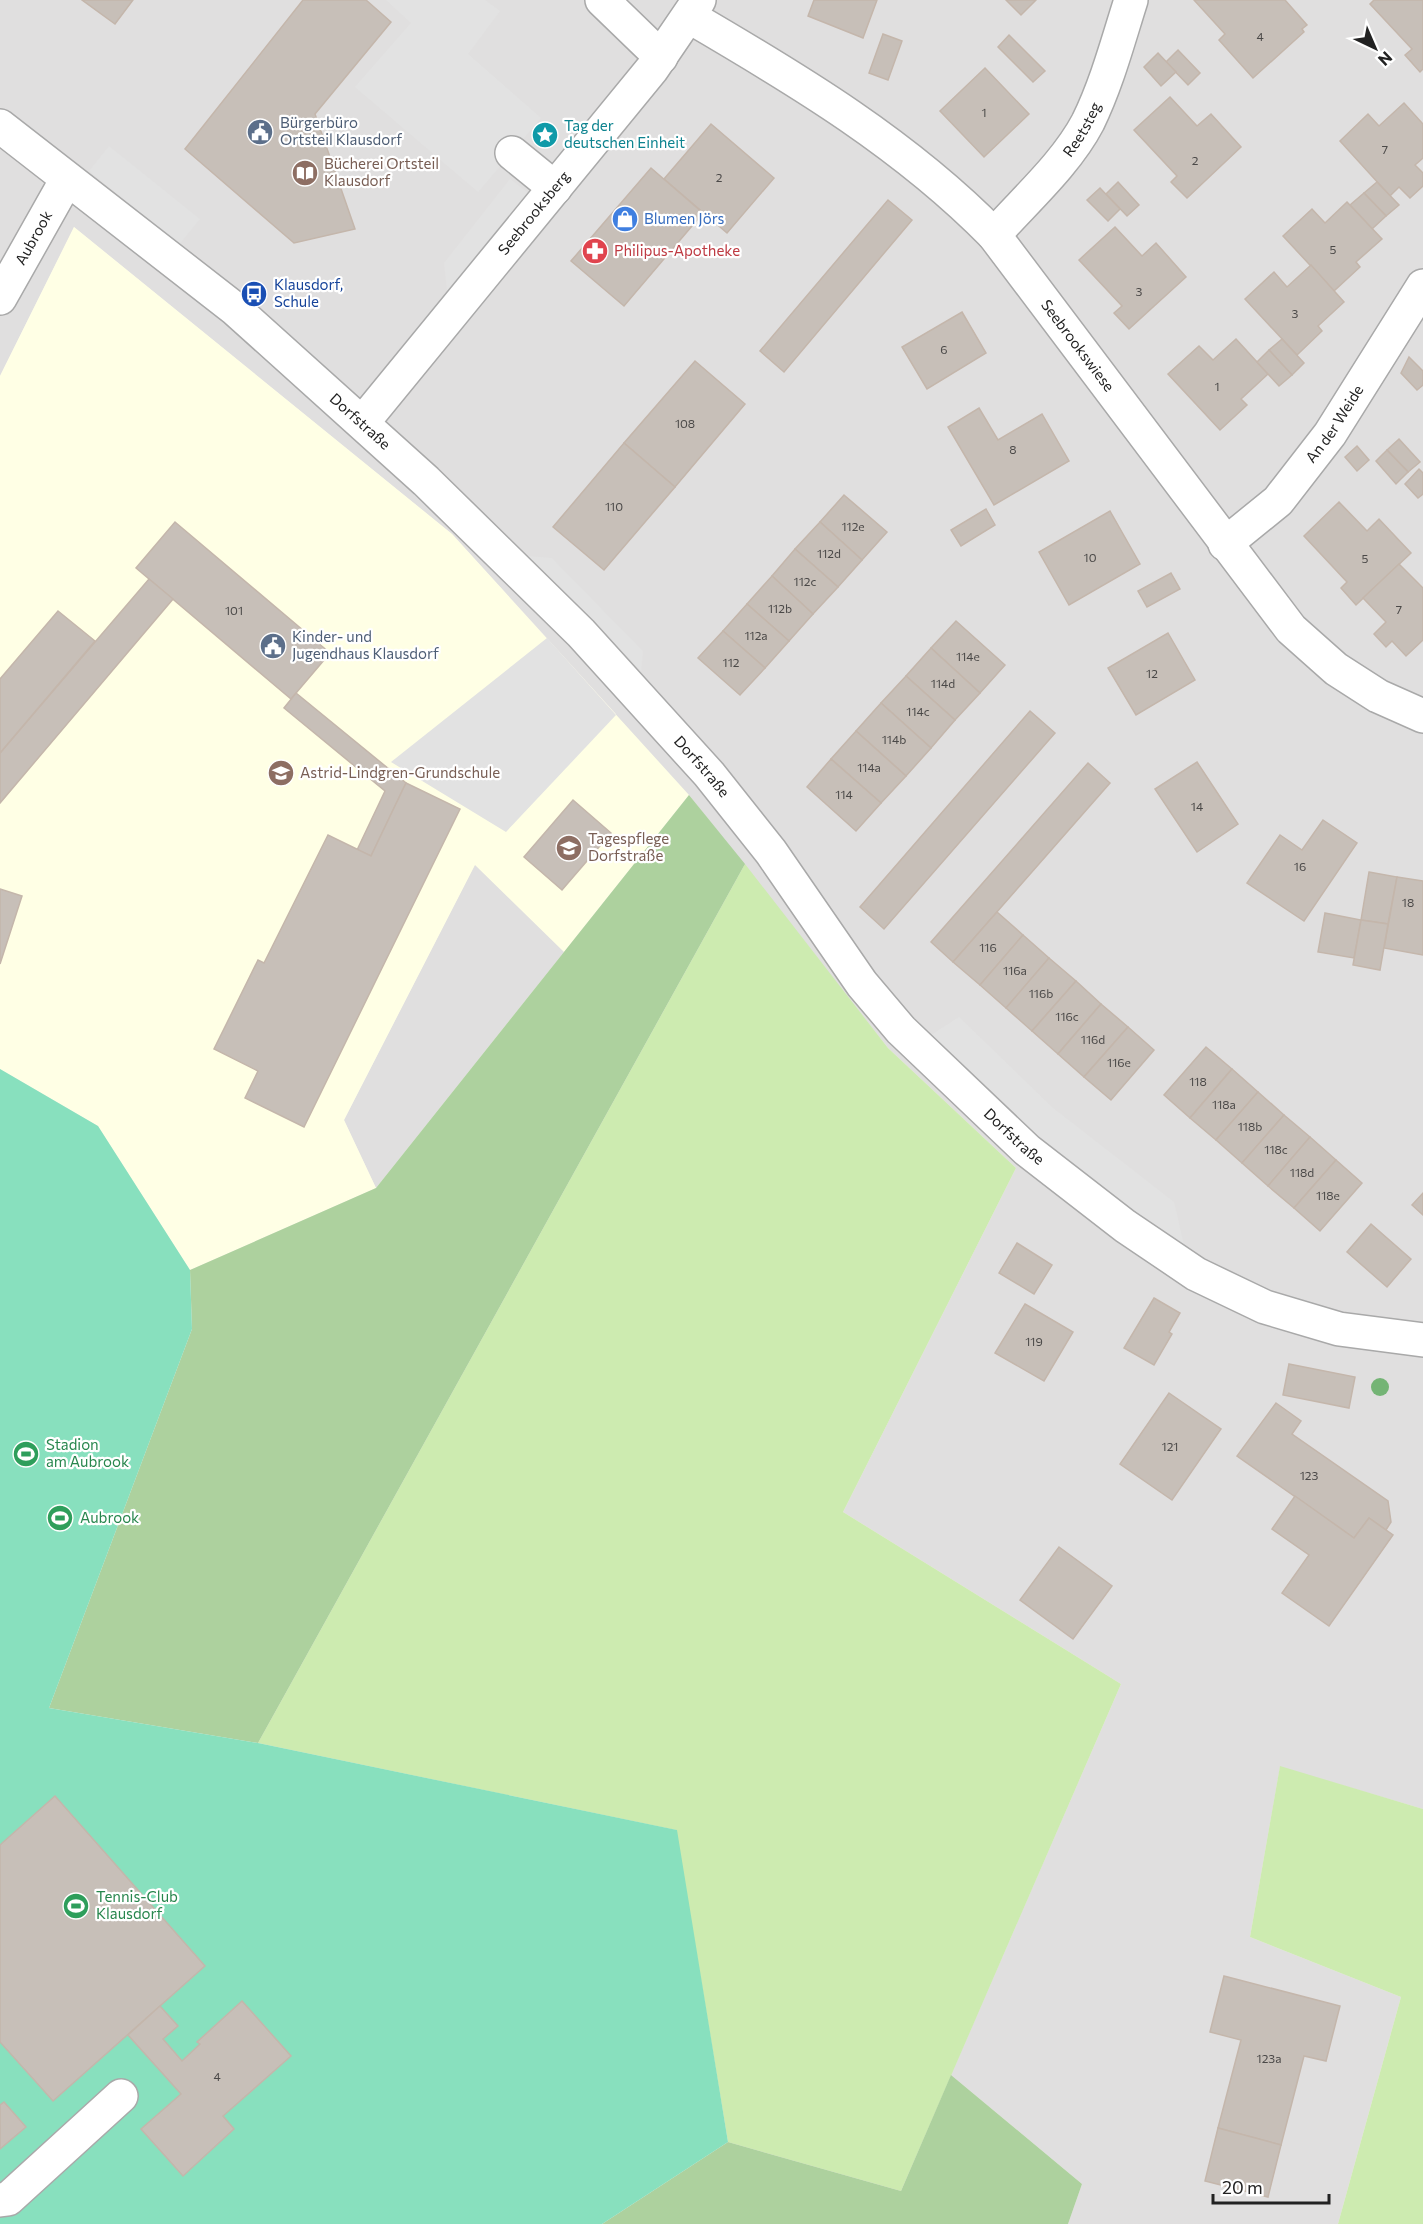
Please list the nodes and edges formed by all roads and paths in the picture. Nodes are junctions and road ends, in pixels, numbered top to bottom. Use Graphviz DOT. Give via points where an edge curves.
graph roads {
  1 [pos="602,0"];
  2 [pos="1131,0"];
  3 [pos="694,8"];
  4 [pos="662,57"];
  5 [pos="0,126"];
  6 [pos="512,153"];
  7 [pos="68,179"];
  8 [pos="555,188"];
  9 [pos="994,235"];
  10 [pos="1423,286"];
  11 [pos="0,298"];
  12 [pos="363,422"];
  13 [pos="1225,544"];
  14 [pos="1423,716"];
  15 [pos="1423,1340"];
  16 [pos="121,2096"];
  17 [pos="0,2200"];
  1 -- 4 [label="street"];
  2 -- 9 [label="street, Reetsteg" via="1107,77 1087,123 1065,155"];
  3 -- 4 [label="street, Seebrooksberg"];
  3 -- 9 [label="street, Seebrookswiese" via="903,154 953,194"];
  4 -- 8 [label="street, Seebrooksberg"];
  5 -- 7 [label="street, Dorfstraße"];
  6 -- 8 [label="street"];
  7 -- 11 [label="street, Aubrook"];
  7 -- 12 [label="street, Dorfstraße" via="235,309"];
  8 -- 12 [label="street, Seebrooksberg"];
  9 -- 13 [label="street, Seebrookswiese"];
  10 -- 13 [label="street, An der Weide" via="1330,435 1278,501"];
  12 -- 15 [label="street, Dorfstraße" via="581,633 709,774 771,852 862,984 901,1030 1027,1150 1125,1226 1196,1274 1265,1307 1339,1329"];
  13 -- 14 [label="street, Seebrookswiese" via="1291,629 1336,669 1378,696"];
  16 -- 17 [label="street" via="8,2199"];
}
